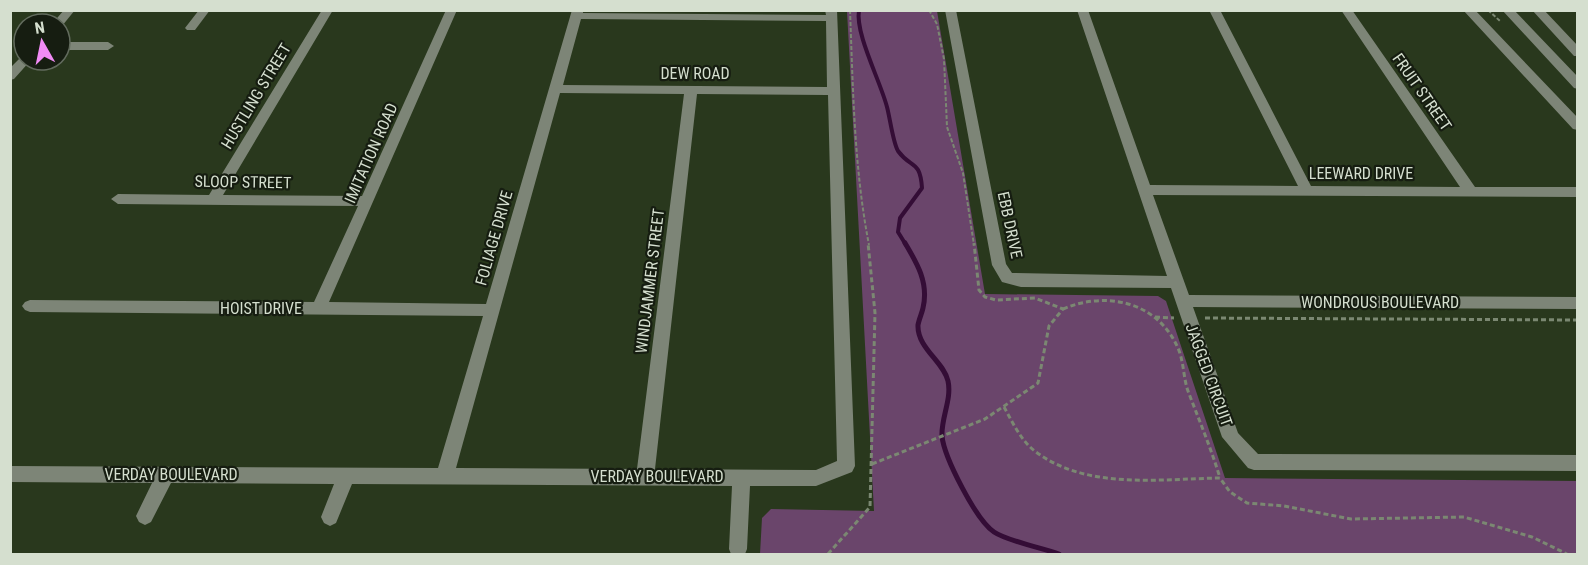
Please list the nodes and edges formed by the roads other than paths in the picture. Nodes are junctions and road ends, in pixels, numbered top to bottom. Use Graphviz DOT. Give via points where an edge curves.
graph roads {
  1 [pos="205,10"];
  2 [pos="328,10"];
  3 [pos="452,10"];
  4 [pos="950,10"];
  5 [pos="1082,10"];
  6 [pos="1214,10"];
  7 [pos="1346,10"];
  8 [pos="1468,10"];
  9 [pos="1496,10"];
  10 [pos="1507,10"];
  11 [pos="1537,10"];
  12 [pos="577,13"];
  13 [pos="757,14"];
  14 [pos="831,14"];
  15 [pos="191,28"];
  16 [pos="1535,42"];
  17 [pos="72,46"];
  18 [pos="108,46"];
  19 [pos="1578,53"];
  20 [pos="1578,85"];
  21 [pos="556,89"];
  22 [pos="691,90"];
  23 [pos="834,91"];
  24 [pos="1578,126"];
  25 [pos="1145,190"];
  26 [pos="1307,191"];
  27 [pos="1471,192"];
  28 [pos="1578,192"];
  29 [pos="118,199"];
  30 [pos="213,200"];
  31 [pos="368,201"];
  32 [pos="1177,282"];
  33 [pos="1578,303"];
  34 [pos="30,306"];
  35 [pos="319,308"];
  36 [pos="492,310"];
  37 [pos="1186,310"];
  38 [pos="1578,463"];
  39 [pos="10,474"];
  40 [pos="166,474"];
  41 [pos="346,475"];
  42 [pos="445,476"];
  43 [pos="645,476"];
  44 [pos="741,477"];
  45 [pos="145,516"];
  46 [pos="330,517"];
  47 [pos="738,549"];
  1 -- 15 [label="street"];
  2 -- 30 [label="street, HUSTLING STREET"];
  3 -- 31 [label="street, IMITATION ROAD"];
  4 -- 32 [label="street, EBB DRIVE" via="999,265 1007,278"];
  5 -- 25 [label="street, JAGGED CIRCUIT"];
  6 -- 26 [label="street"];
  7 -- 27 [label="street, FRUIT STREET"];
  8 -- 24 [label="street"];
  9 -- 16 [label="street"];
  10 -- 16 [label="street"];
  11 -- 19 [label="street"];
  12 -- 13 [label="street"];
  12 -- 21 [label="street, FOLIAGE DRIVE"];
  13 -- 14 [label="street"];
  14 -- 23 [label="street, VERDAY BOULEVARD"];
  16 -- 20 [label="street"];
  17 -- 18 [label="street"];
  21 -- 22 [label="street, DEW ROAD"];
  21 -- 36 [label="street, FOLIAGE DRIVE"];
  22 -- 23 [label="street, DEW ROAD"];
  22 -- 43 [label="street, WINDJAMMER STREET"];
  23 -- 44 [label="street, VERDAY BOULEVARD" via="846,466 816,478"];
  25 -- 26 [label="street, LEEWARD DRIVE"];
  25 -- 32 [label="street, JAGGED CIRCUIT"];
  26 -- 27 [label="street, LEEWARD DRIVE"];
  27 -- 28 [label="street, LEEWARD DRIVE"];
  29 -- 30 [label="street, SLOOP STREET"];
  30 -- 31 [label="street, SLOOP STREET"];
  31 -- 35 [label="street, IMITATION ROAD"];
  32 -- 37 [label="street, JAGGED CIRCUIT"];
  33 -- 37 [label="street, WONDROUS BOULEVARD"];
  34 -- 35 [label="street, HOIST DRIVE"];
  35 -- 36 [label="street, HOIST DRIVE"];
  36 -- 42 [label="street, FOLIAGE DRIVE"];
  37 -- 38 [label="street, JAGGED CIRCUIT" via="1231,437 1254,462"];
  39 -- 40 [label="street, VERDAY BOULEVARD"];
  40 -- 41 [label="street, VERDAY BOULEVARD"];
  40 -- 45 [label="street"];
  41 -- 42 [label="street, VERDAY BOULEVARD"];
  41 -- 46 [label="street"];
  42 -- 43 [label="street, VERDAY BOULEVARD"];
  43 -- 44 [label="street, VERDAY BOULEVARD"];
  44 -- 47 [label="street"];
}
